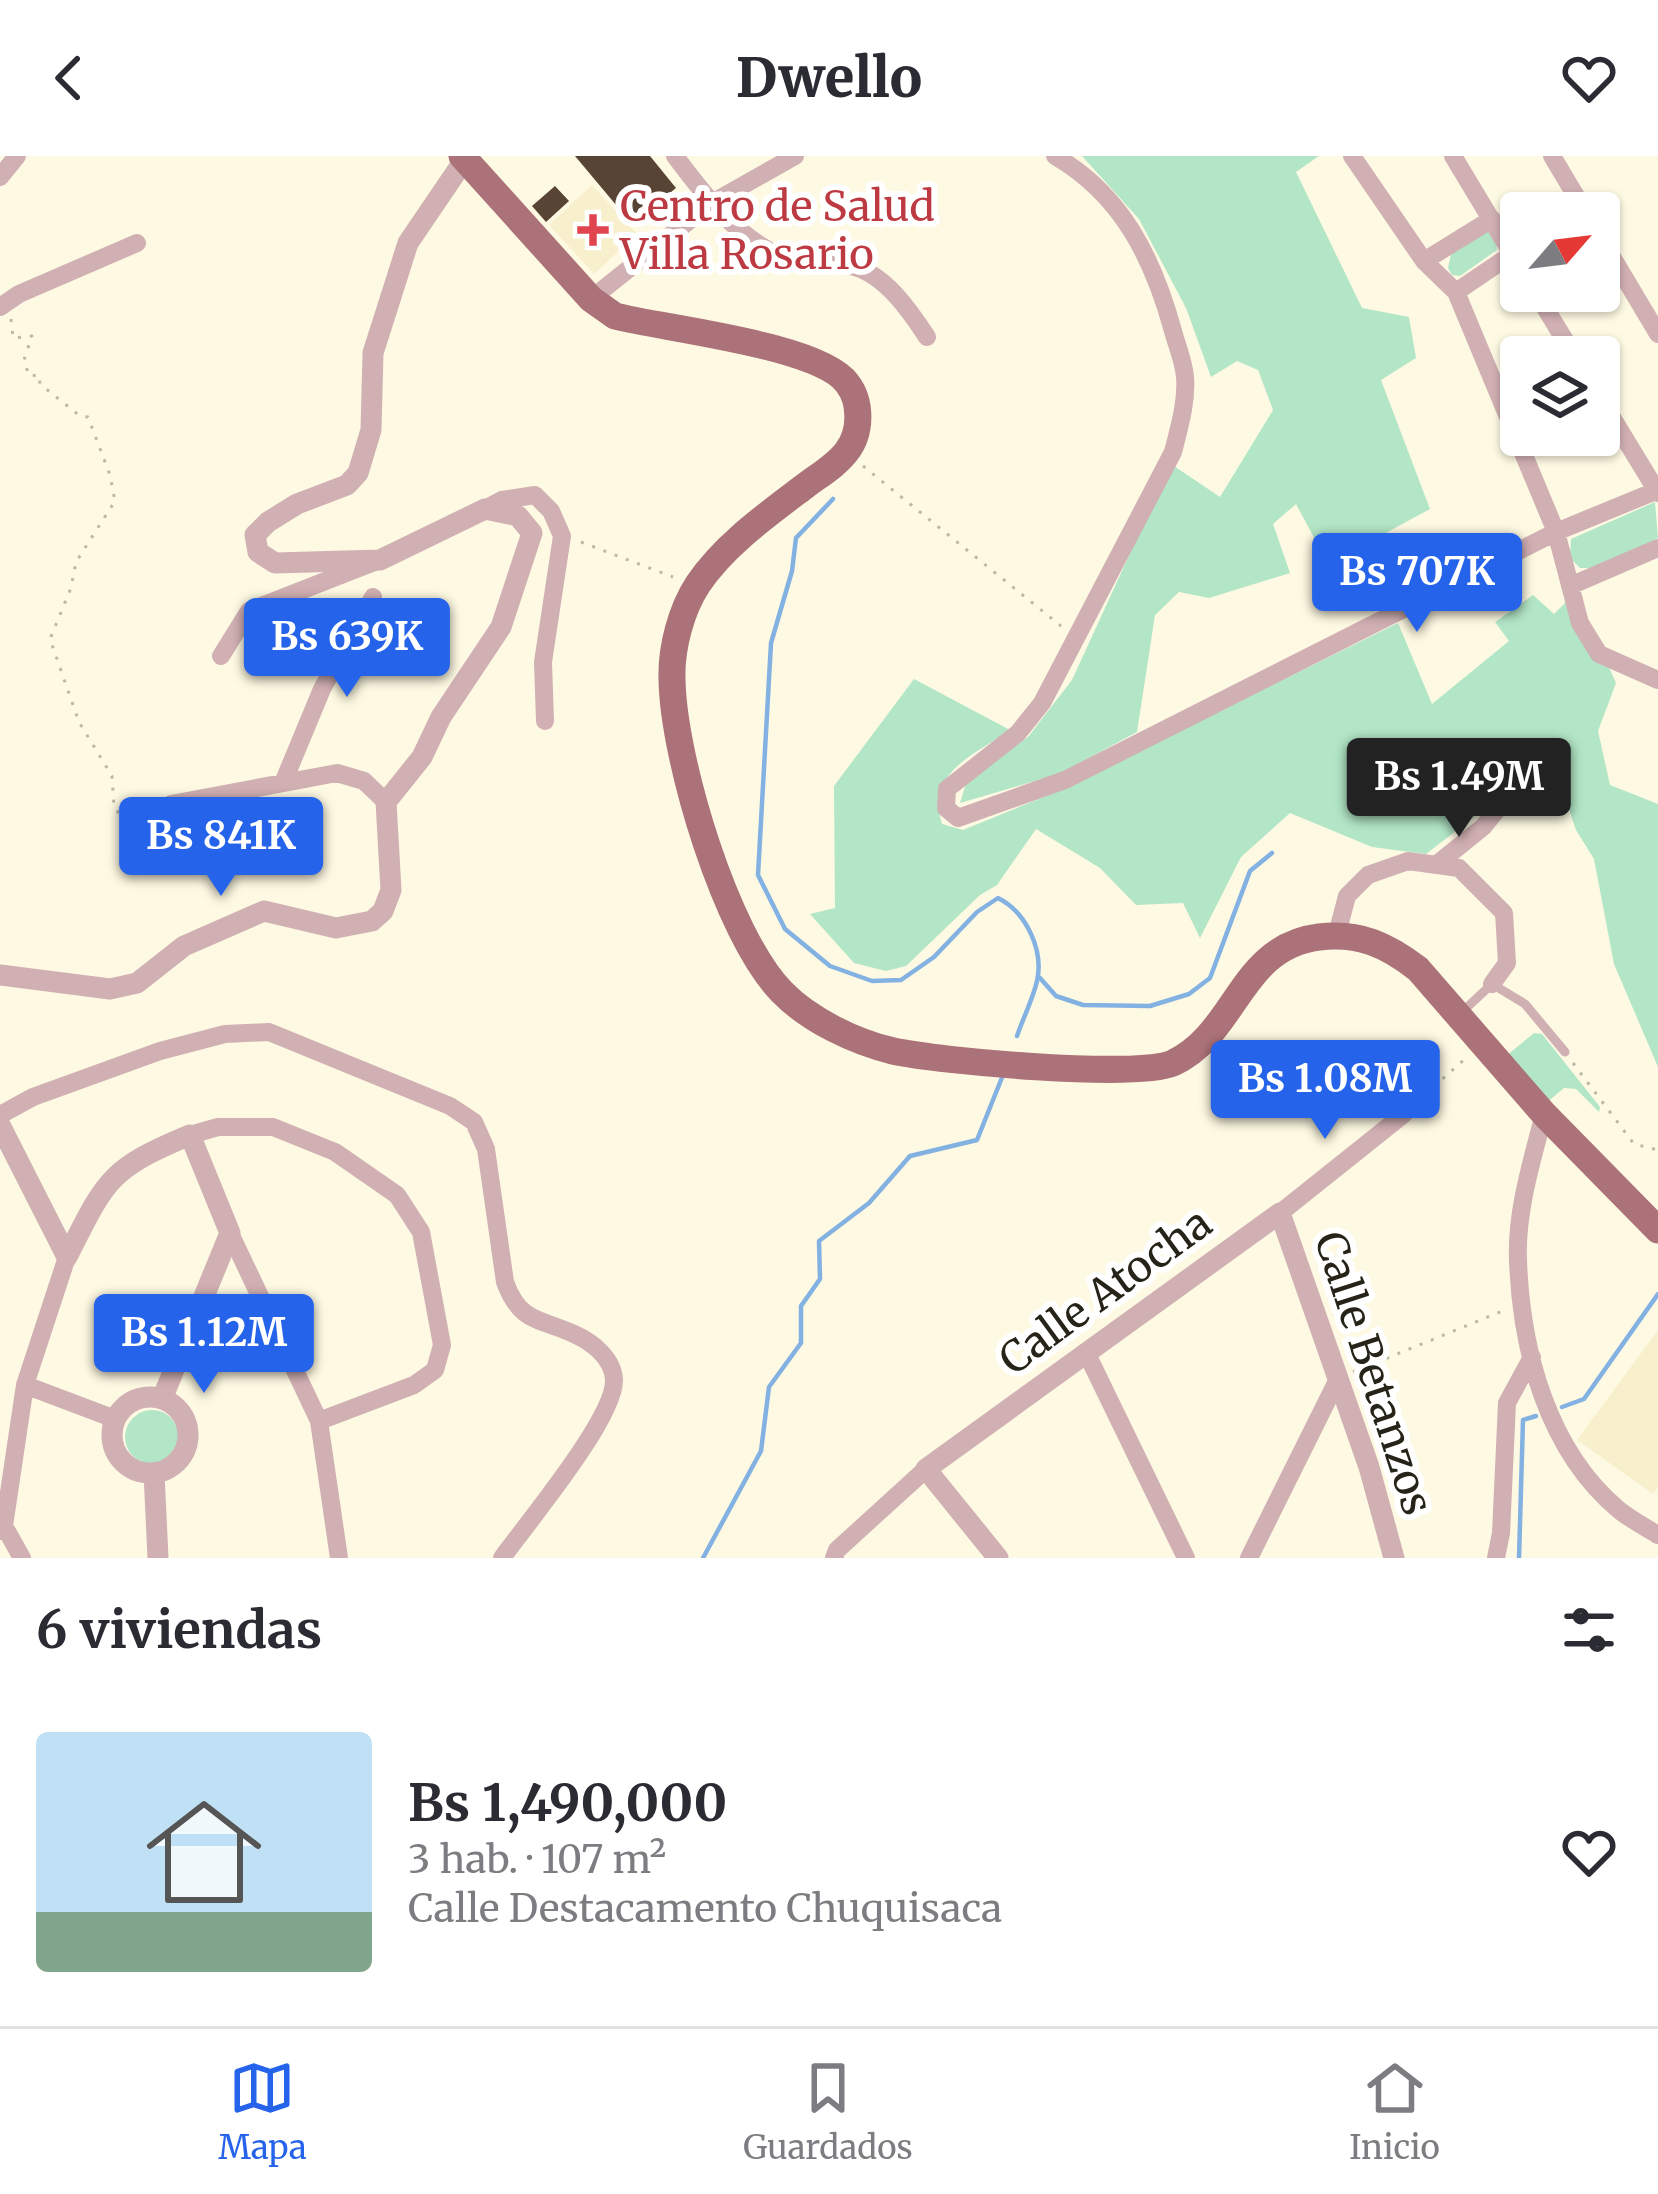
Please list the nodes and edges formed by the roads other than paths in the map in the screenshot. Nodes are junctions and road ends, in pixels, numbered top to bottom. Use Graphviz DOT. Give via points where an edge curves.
graph roads {
  1 [pos="17,156"];
  2 [pos="675,156"];
  3 [pos="1055,156"];
  4 [pos="1352,156"];
  5 [pos="1453,156"];
  6 [pos="1552,156"];
  7 [pos="464,157"];
  8 [pos="786,157"];
  9 [pos="0,177"];
  10 [pos="1573,192"];
  11 [pos="710,204"];
  12 [pos="1492,219"];
  13 [pos="1500,232"];
  14 [pos="136,243"];
  15 [pos="1424,261"];
  16 [pos="1500,270"];
  17 [pos="1620,270"];
  18 [pos="1456,292"];
  19 [pos="591,299"];
  20 [pos="0,307"];
  21 [pos="1658,334"];
  22 [pos="927,337"];
  23 [pos="1620,430"];
  24 [pos="1658,491"];
  25 [pos="485,509"];
  26 [pos="1556,532"];
  27 [pos="1658,548"];
  28 [pos="380,560"];
  29 [pos="1570,586"];
  30 [pos="373,597"];
  31 [pos="221,656"];
  32 [pos="1658,680"];
  33 [pos="545,722"];
  34 [pos="1522,779"];
  35 [pos="283,783"];
  36 [pos="386,802"];
  37 [pos="171,804"];
  38 [pos="1436,865"];
  39 [pos="1337,934"];
  40 [pos="0,975"];
  41 [pos="1492,984"];
  42 [pos="1458,1016"];
  43 [pos="1564,1052"];
  44 [pos="1404,1114"];
  45 [pos="1544,1114"];
  46 [pos="0,1115"];
  47 [pos="0,1125"];
  48 [pos="190,1136"];
  49 [pos="1280,1213"];
  50 [pos="1658,1230"];
  51 [pos="230,1233"];
  52 [pos="67,1257"];
  53 [pos="1086,1352"];
  54 [pos="1532,1358"];
  55 [pos="1338,1378"];
  56 [pos="25,1385"];
  57 [pos="162,1399"];
  58 [pos="115,1420"];
  59 [pos="320,1421"];
  60 [pos="926,1469"];
  61 [pos="154,1473"];
  62 [pos="2,1528"];
  63 [pos="1658,1534"];
  64 [pos="22,1558"];
  65 [pos="158,1558"];
  66 [pos="340,1558"];
  67 [pos="502,1558"];
  68 [pos="834,1558"];
  69 [pos="998,1558"];
  70 [pos="1186,1558"];
  71 [pos="1249,1558"];
  72 [pos="1394,1558"];
  73 [pos="1496,1558"];
  1 -- 9 [label="street"];
  2 -- 11 [label="street"];
  3 -- 26 [label="street" via="1118,206 1140,240 1186,376 1182,418 1173,452 1042,703 1018,733 947,789 946,808 958,818 1065,780"];
  4 -- 15 [label="street"];
  5 -- 12 [label="street"];
  6 -- 10 [label="street"];
  7 -- 19 [label="main road"];
  7 -- 28 [label="street" via="408,243 373,353 371,430 358,473 256,536 259,551 275,563"];
  8 -- 11 [label="street"];
  11 -- 19 [label="street"];
  11 -- 22 [label="street" via="786,260 858,268 904,301"];
  12 -- 13 [label="street"];
  12 -- 15 [label="street"];
  14 -- 20 [label="street"];
  15 -- 18 [label="street"];
  16 -- 18 [label="street"];
  17 -- 21 [label="street"];
  18 -- 26 [label="street"];
  19 -- 39 [label="main road" via="615,316 822,364 847,382 857,404 846,452 698,584 679,624 672,677 680,744 710,856 751,950 782,993 826,1025 891,1050 968,1061 1167,1066 1211,1033 1277,950"];
  23 -- 24 [label="street"];
  24 -- 26 [label="street"];
  25 -- 28 [label="street"];
  25 -- 33 [label="street" via="535,495 562,536 543,662"];
  25 -- 36 [label="street" via="518,516 532,533 501,627"];
  26 -- 29 [label="street"];
  27 -- 29 [label="street"];
  28 -- 31 [label="street" via="249,610"];
  29 -- 32 [label="street" via="1599,655"];
  30 -- 35 [label="street"];
  34 -- 38 [label="street" via="1483,827"];
  35 -- 36 [label="street" via="337,773 364,781"];
  35 -- 37 [label="street"];
  36 -- 40 [label="street" via="391,890 372,921 336,928 264,911 184,946 137,983 110,989"];
  38 -- 39 [label="street" via="1408,861 1368,874 1346,896"];
  38 -- 41 [label="street" via="1459,868 1504,913 1507,962"];
  39 -- 42 [label="main road" via="1394,950"];
  41 -- 42 [label="lane"];
  41 -- 43 [label="lane" via="1525,1004"];
  42 -- 45 [label="main road"];
  44 -- 49 [label="street, Calle Atocha"];
  45 -- 50 [label="main road"];
  45 -- 54 [label="street" via="1518,1257"];
  46 -- 67 [label="street" via="160,1051 269,1032 474,1122 486,1149 512,1301 526,1317 603,1352 614,1378 607,1412"];
  47 -- 52 [label="street"];
  48 -- 51 [label="street"];
  48 -- 52 [label="street" via="111,1178"];
  48 -- 59 [label="street" via="273,1127 334,1152 398,1195 421,1232 442,1345 435,1370"];
  49 -- 53 [label="street, Calle Atocha"];
  49 -- 55 [label="street, Calle Betanzos"];
  51 -- 57 [label="street"];
  51 -- 59 [label="street"];
  52 -- 56 [label="street"];
  53 -- 60 [label="street, Calle Atocha"];
  53 -- 70 [label="street"];
  54 -- 63 [label="street" via="1555,1427 1579,1467 1619,1510"];
  54 -- 73 [label="street" via="1508,1403"];
  55 -- 71 [label="street"];
  55 -- 72 [label="street, Calle Betanzos"];
  56 -- 58 [label="street"];
  56 -- 62 [label="street"];
  57 -- 58 [label="street" via="129,1403"];
  57 -- 61 [label="street" via="182,1414 188,1439 177,1463"];
  58 -- 61 [label="street" via="119,1458"];
  59 -- 66 [label="street"];
  60 -- 68 [label="street, Calle Atocha"];
  60 -- 69 [label="street"];
  61 -- 65 [label="street"];
  62 -- 64 [label="street"];
}
